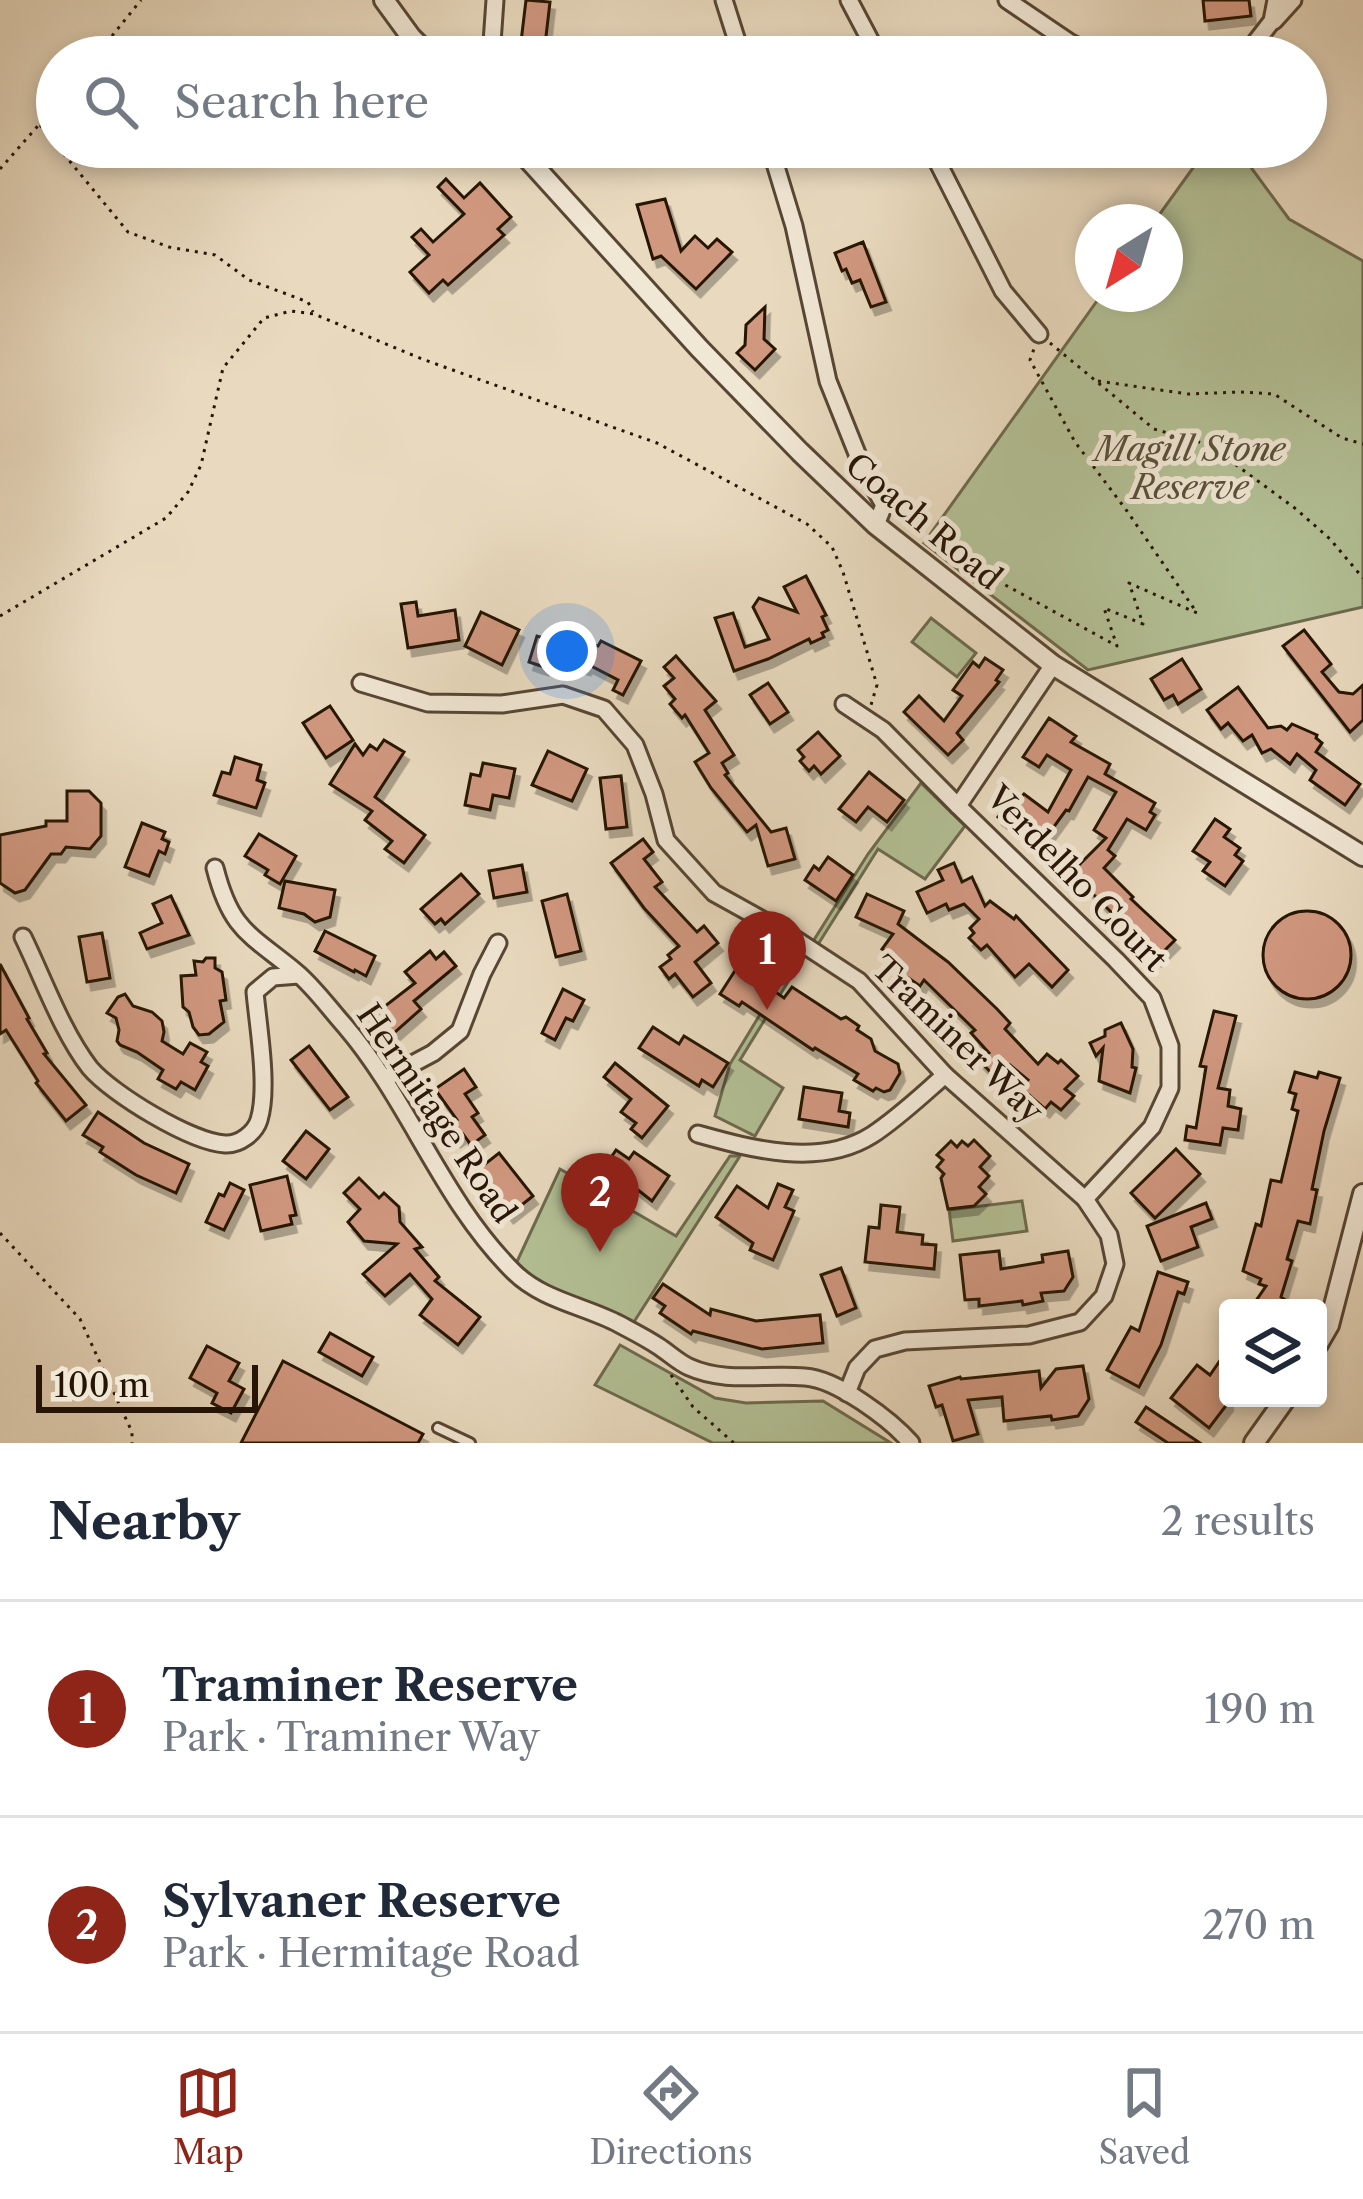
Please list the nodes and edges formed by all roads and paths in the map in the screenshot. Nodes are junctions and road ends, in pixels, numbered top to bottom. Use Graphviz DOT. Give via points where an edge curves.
graph roads {
  1 [pos="141,0"];
  2 [pos="385,0"];
  3 [pos="495,0"];
  4 [pos="724,0"];
  5 [pos="849,0"];
  6 [pos="1007,0"];
  7 [pos="1276,0"];
  8 [pos="1293,0"];
  9 [pos="112,36"];
  10 [pos="410,36"];
  11 [pos="492,36"];
  12 [pos="735,36"];
  13 [pos="868,36"];
  14 [pos="1059,36"];
  15 [pos="1261,36"];
  16 [pos="1261,36"];
  17 [pos="36,129"];
  18 [pos="75,168"];
  19 [pos="537,168"];
  20 [pos="776,168"];
  21 [pos="941,168"];
  22 [pos="0,169"];
  23 [pos="314,314"];
  24 [pos="1039,334"];
  25 [pos="1094,381"];
  26 [pos="1363,444"];
  27 [pos="877,525"];
  28 [pos="941,578"];
  29 [pos="1363,578"];
  30 [pos="0,616"];
  31 [pos="1052,665"];
  32 [pos="361,682"];
  33 [pos="844,704"];
  34 [pos="867,719"];
  35 [pos="958,806"];
  36 [pos="1363,856"];
  37 [pos="215,868"];
  38 [pos="23,937"];
  39 [pos="498,944"];
  40 [pos="299,975"];
  41 [pos="945,1075"];
  42 [pos="386,1078"];
  43 [pos="698,1134"];
  44 [pos="1363,1194"];
  45 [pos="1085,1199"];
  46 [pos="0,1233"];
  47 [pos="1327,1330"];
  48 [pos="660,1347"];
  49 [pos="847,1393"];
  50 [pos="1280,1407"];
  51 [pos="438,1428"];
  52 [pos="132,1443"];
  53 [pos="470,1443"];
  54 [pos="734,1443"];
  55 [pos="911,1443"];
  56 [pos="1254,1443"];
  1 -- 9 [label="path"];
  2 -- 10 [label="street"];
  3 -- 11 [label="street"];
  4 -- 12 [label="street"];
  5 -- 13 [label="street"];
  6 -- 14 [label="street"];
  7 -- 15 [label="street"];
  8 -- 16 [label="street"];
  17 -- 22 [label="path"];
  18 -- 23 [label="path" via="128,232 215,254 249,280 308,302"];
  19 -- 27 [label="street, Coach Road" via="699,348"];
  20 -- 27 [label="street" via="828,381 884,505"];
  21 -- 24 [label="street" via="1003,291"];
  23 -- 30 [label="path" via="264,318 223,368 201,465 166,518"];
  23 -- 34 [label="path" via="657,442 807,524 832,547 843,572 877,685"];
  24 -- 25 [label="path"];
  24 -- 28 [label="path" via="1030,360 1076,442 1196,614 1129,583 1143,624 1104,608 1117,646 954,557"];
  25 -- 26 [label="path" via="1188,394 1274,394"];
  25 -- 29 [label="path" via="1154,429 1209,445 1296,509"];
  27 -- 28 [label="street, Coach Road"];
  28 -- 31 [label="street, Coach Road"];
  31 -- 35 [label="street, Verdelho Court"];
  31 -- 36 [label="street, Coach Road"];
  32 -- 41 [label="street, Traminer Way" via="428,703 563,695 604,709 635,745 666,841 714,892 859,981"];
  33 -- 34 [label="street"];
  34 -- 35 [label="street"];
  35 -- 45 [label="street, Verdelho Court" via="1152,998 1170,1046 1170,1088 1152,1126"];
  37 -- 40 [label="street, Hermitage Road" via="244,932"];
  38 -- 40 [label="street" via="91,1069 132,1102 225,1144 258,1125 255,992 273,977"];
  39 -- 42 [label="street" via="460,1031"];
  40 -- 42 [label="street, Hermitage Road"];
  41 -- 43 [label="street" via="868,1138 831,1150 752,1149"];
  41 -- 45 [label="street, Traminer Way"];
  42 -- 48 [label="street, Hermitage Road" via="429,1158 517,1276"];
  44 -- 47 [label="street"];
  45 -- 49 [label="street, Traminer Way" via="1109,1234 1114,1264 1104,1295 1081,1322 1029,1335 875,1348"];
  46 -- 52 [label="path" via="80,1319"];
  48 -- 49 [label="street, Hermitage Road" via="712,1374 809,1376"];
  48 -- 54 [label="path" via="692,1408"];
  49 -- 55 [label="street, Hermitage Road"];
  50 -- 56 [label="street"];
  51 -- 53 [label="lane"];
}
